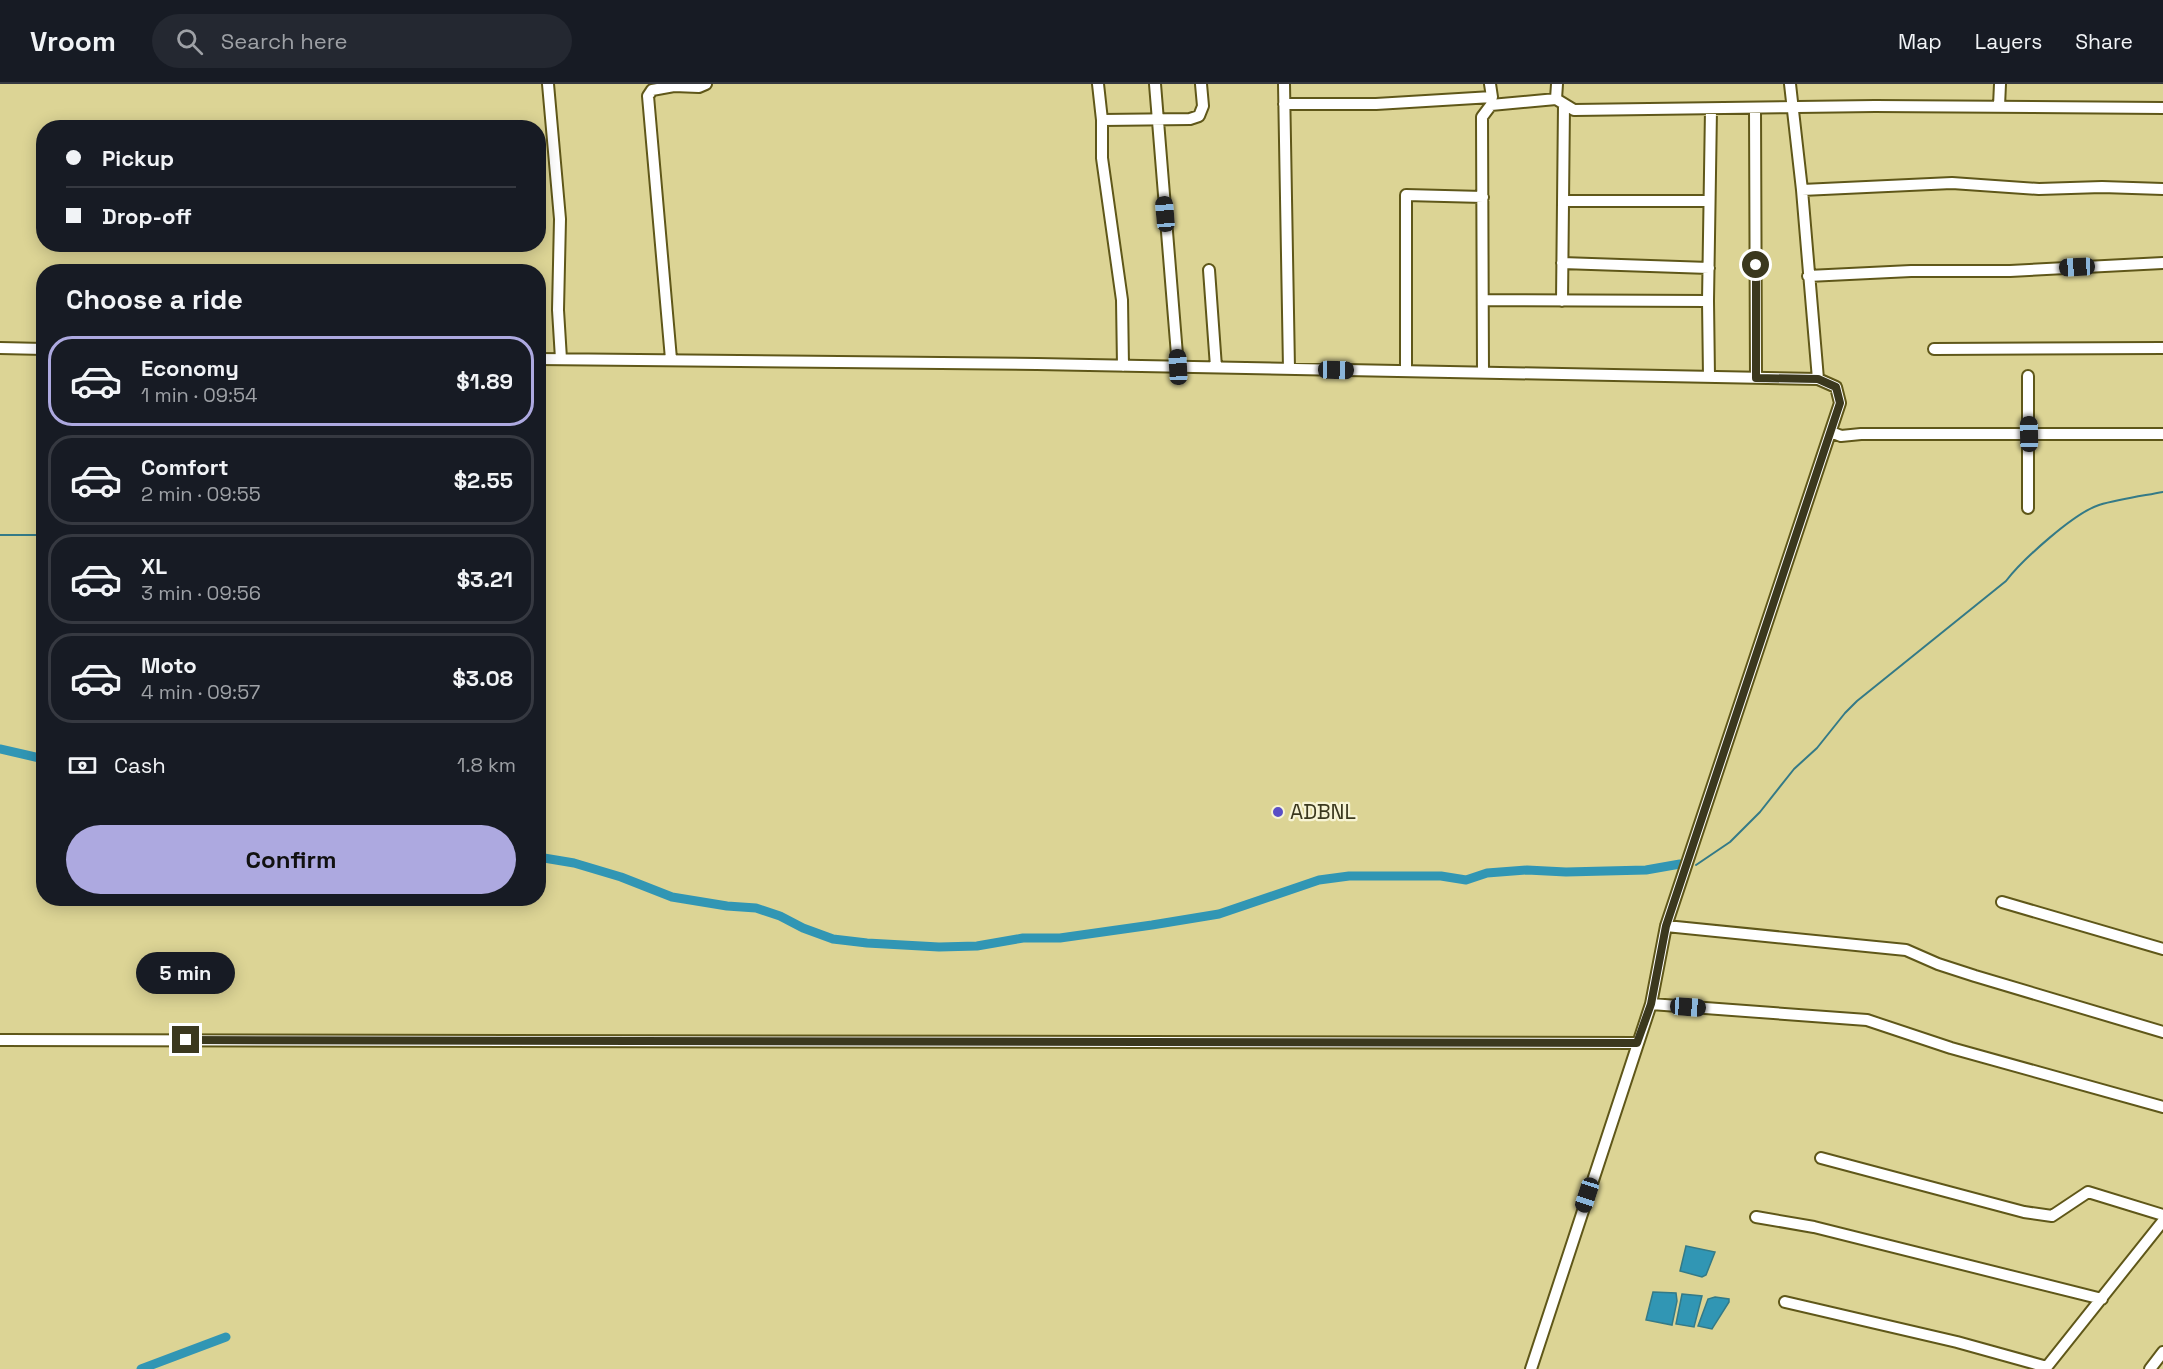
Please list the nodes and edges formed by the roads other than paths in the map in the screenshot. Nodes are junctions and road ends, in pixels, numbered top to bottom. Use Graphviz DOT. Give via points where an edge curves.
graph roads {
  1 [pos="548,84"];
  2 [pos="706,84"];
  3 [pos="1098,84"];
  4 [pos="1155,84"];
  5 [pos="1201,84"];
  6 [pos="1284,84"];
  7 [pos="1490,84"];
  8 [pos="1557,84"];
  9 [pos="1790,84"];
  10 [pos="2000,84"];
  11 [pos="1492,101"];
  12 [pos="1560,102"];
  13 [pos="1284,104"];
  14 [pos="1999,106"];
  15 [pos="1755,108"];
  16 [pos="1791,108"];
  17 [pos="2163,108"];
  18 [pos="1711,109"];
  19 [pos="1158,119"];
  20 [pos="1102,120"];
  21 [pos="2163,189"];
  22 [pos="1802,190"];
  23 [pos="1483,197"];
  24 [pos="1564,201"];
  25 [pos="1709,201"];
  26 [pos="1562,263"];
  27 [pos="2163,263"];
  28 [pos="1709,268"];
  29 [pos="1209,270"];
  30 [pos="1808,276"];
  31 [pos="1483,300"];
  32 [pos="1562,301"];
  33 [pos="1708,301"];
  34 [pos="0,348"];
  35 [pos="2163,348"];
  36 [pos="36,349"];
  37 [pos="1934,349"];
  38 [pos="546,359"];
  39 [pos="561,359"];
  40 [pos="670,359"];
  41 [pos="1123,366"];
  42 [pos="1178,367"];
  43 [pos="1216,368"];
  44 [pos="1288,369"];
  45 [pos="1406,371"];
  46 [pos="1483,373"];
  47 [pos="2028,376"];
  48 [pos="1709,377"];
  49 [pos="1756,378"];
  50 [pos="1818,379"];
  51 [pos="1831,432"];
  52 [pos="2029,434"];
  53 [pos="2163,434"];
  54 [pos="2028,508"];
  55 [pos="2001,902"];
  56 [pos="1666,926"];
  57 [pos="2163,949"];
  58 [pos="1651,1004"];
  59 [pos="2163,1032"];
  60 [pos="0,1040"];
  61 [pos="1637,1043"];
  62 [pos="2163,1107"];
  63 [pos="1821,1158"];
  64 [pos="2163,1215"];
  65 [pos="1756,1217"];
  66 [pos="2163,1221"];
  67 [pos="2102,1299"];
  68 [pos="1785,1302"];
  69 [pos="2163,1352"];
  70 [pos="2046,1368"];
  71 [pos="1531,1369"];
  72 [pos="2150,1369"];
  1 -- 39 [label="street" via="560,219"];
  2 -- 40 [label="street" via="652,90 648,96"];
  3 -- 20 [label="street"];
  4 -- 19 [label="street"];
  5 -- 19 [label="street" via="1203,106 1199,116"];
  6 -- 13 [label="street"];
  7 -- 11 [label="street"];
  8 -- 12 [label="street"];
  9 -- 16 [label="street"];
  10 -- 14 [label="street"];
  11 -- 12 [label="street"];
  11 -- 13 [label="street"];
  11 -- 23 [label="street" via="1482,117"];
  12 -- 18 [label="street" via="1574,110"];
  12 -- 24 [label="street"];
  13 -- 44 [label="street"];
  14 -- 16 [label="street"];
  14 -- 17 [label="street"];
  15 -- 16 [label="street"];
  15 -- 18 [label="street"];
  15 -- 49 [label="street"];
  16 -- 22 [label="street"];
  18 -- 25 [label="street"];
  19 -- 20 [label="street"];
  19 -- 42 [label="street"];
  20 -- 41 [label="street" via="1102,158 1122,300"];
  21 -- 22 [label="street" via="2039,189 1952,183"];
  22 -- 30 [label="street"];
  23 -- 31 [label="street"];
  23 -- 45 [label="street" via="1406,195"];
  24 -- 25 [label="street"];
  24 -- 26 [label="street"];
  25 -- 28 [label="street"];
  26 -- 28 [label="street"];
  26 -- 32 [label="street"];
  27 -- 30 [label="street"];
  28 -- 33 [label="street"];
  29 -- 43 [label="street"];
  30 -- 50 [label="street"];
  31 -- 32 [label="street"];
  31 -- 46 [label="street"];
  32 -- 33 [label="street"];
  33 -- 48 [label="street"];
  34 -- 36 [label="street"];
  35 -- 37 [label="street"];
  38 -- 39 [label="street"];
  39 -- 40 [label="street"];
  40 -- 41 [label="street"];
  41 -- 42 [label="street"];
  42 -- 43 [label="street"];
  43 -- 44 [label="street"];
  44 -- 45 [label="street"];
  45 -- 46 [label="street"];
  46 -- 48 [label="street"];
  47 -- 52 [label="street"];
  48 -- 49 [label="street"];
  49 -- 50 [label="street"];
  50 -- 51 [label="street" via="1836,387 1840,403"];
  51 -- 52 [label="street" via="1841,436"];
  51 -- 56 [label="street"];
  52 -- 53 [label="street"];
  52 -- 54 [label="street"];
  55 -- 57 [label="street"];
  56 -- 58 [label="street"];
  56 -- 59 [label="street" via="1906,950 1975,976"];
  58 -- 61 [label="street"];
  58 -- 62 [label="street" via="1867,1020 1951,1048"];
  60 -- 61 [label="street"];
  61 -- 71 [label="street"];
  63 -- 64 [label="street" via="2024,1212 2052,1216 2088,1192"];
  65 -- 67 [label="street" via="1814,1227"];
  66 -- 67 [label="street"];
  67 -- 70 [label="street"];
  68 -- 70 [label="street" via="1957,1342"];
  69 -- 72 [label="street"];
}
